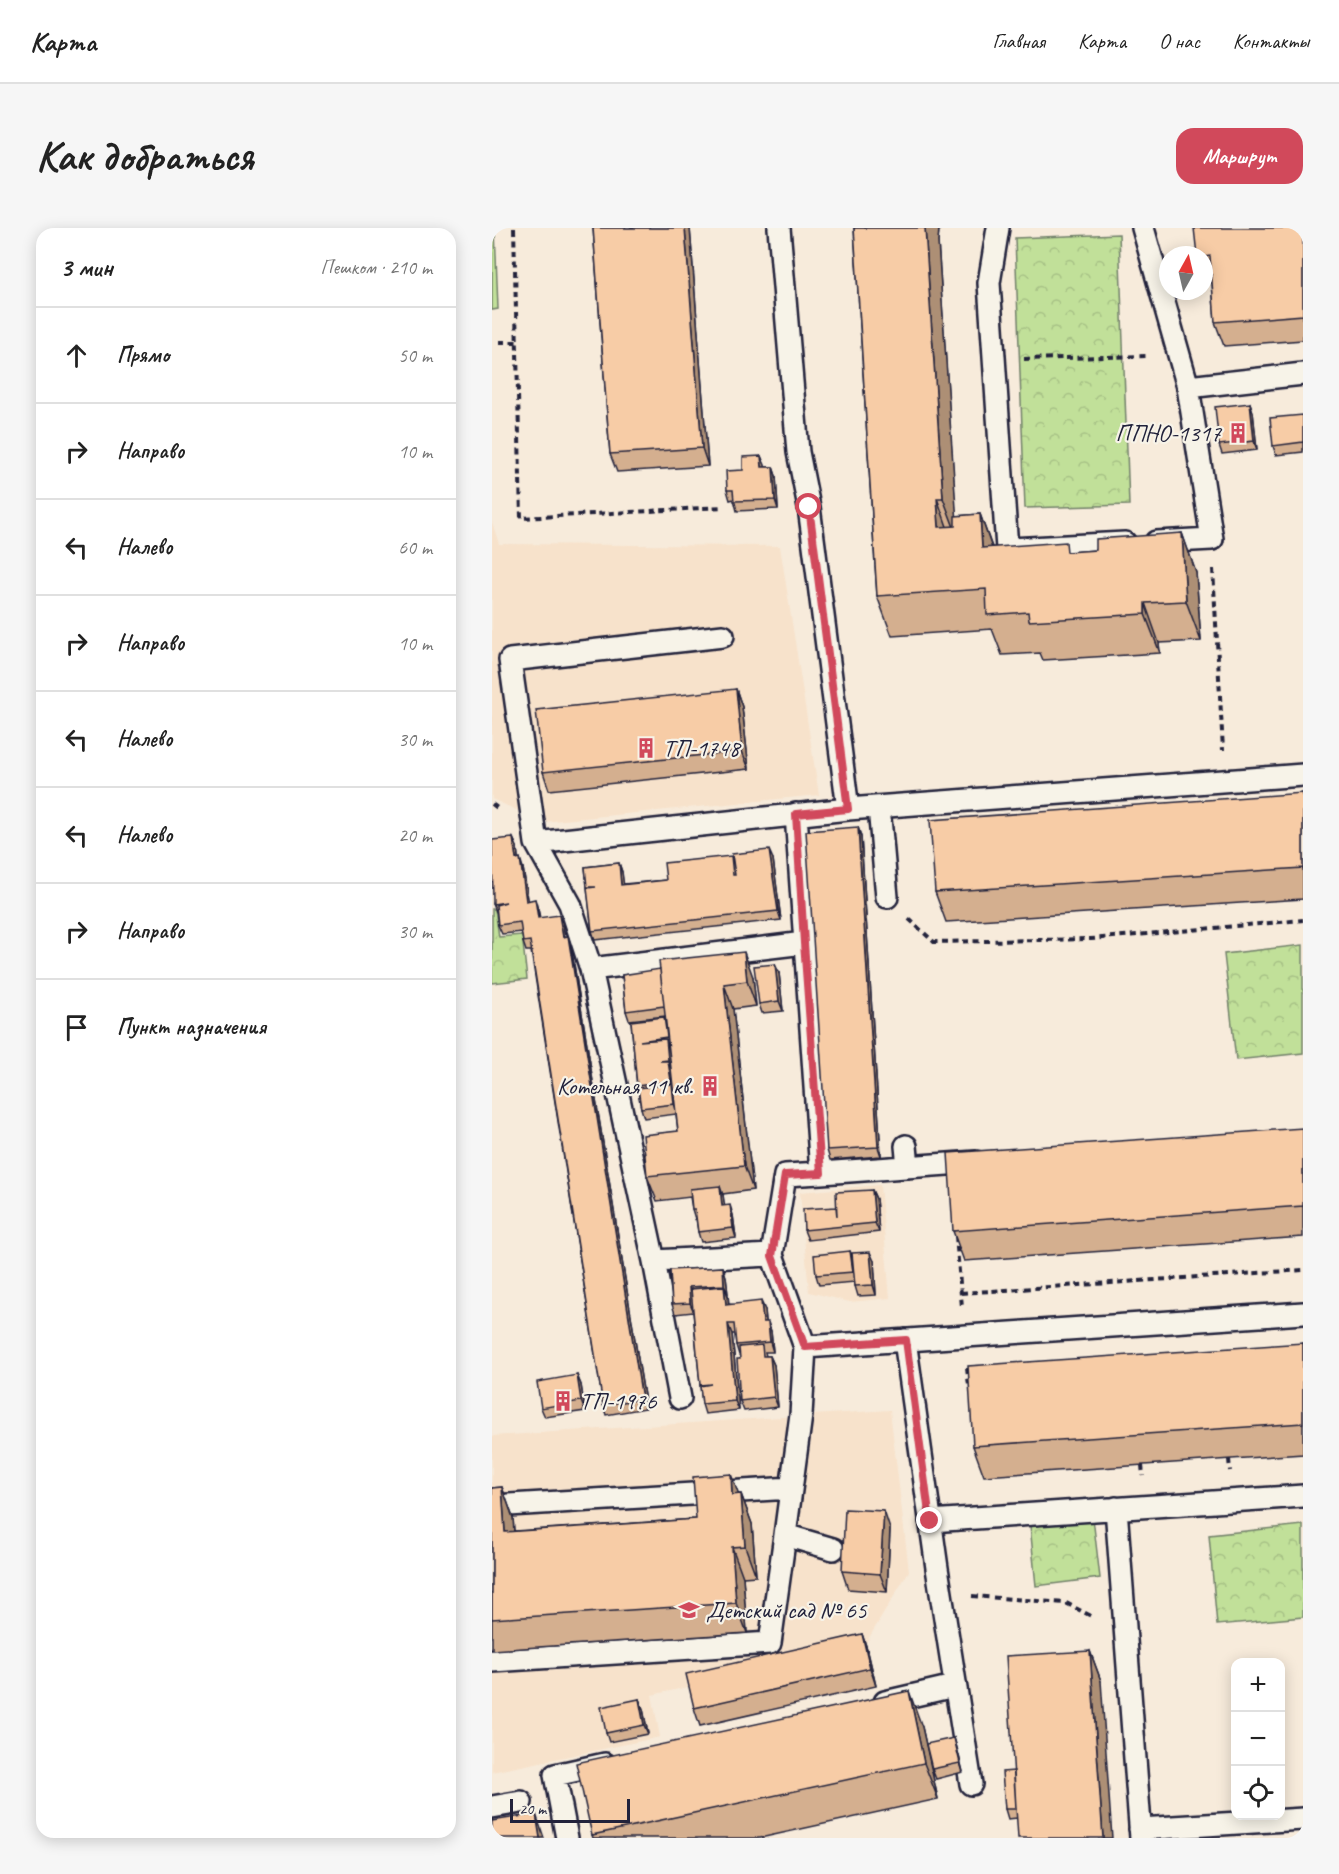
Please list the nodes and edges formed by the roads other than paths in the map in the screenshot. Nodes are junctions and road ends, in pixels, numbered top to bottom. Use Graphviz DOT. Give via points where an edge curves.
graph roads {
  1 [pos="779,228"];
  2 [pos="998,228"];
  3 [pos="1143,228"];
  4 [pos="1303,374"];
  5 [pos="1188,387"];
  6 [pos="723,636"];
  7 [pos="1303,775"];
  8 [pos="879,807"];
  9 [pos="848,809"];
  10 [pos="796,814"];
  11 [pos="536,843"];
  12 [pos="886,897"];
  13 [pos="804,943"];
  14 [pos="591,969"];
  15 [pos="994,1161"];
  16 [pos="821,1173"];
  17 [pos="772,1256"];
  18 [pos="654,1261"];
  19 [pos="1303,1313"];
  20 [pos="906,1340"];
  21 [pos="805,1347"];
  22 [pos="680,1398"];
  23 [pos="791,1488"];
  24 [pos="1303,1496"];
  25 [pos="492,1506"];
  26 [pos="1116,1508"];
  27 [pos="930,1521"];
  28 [pos="785,1535"];
  29 [pos="833,1549"];
  30 [pos="492,1661"];
  31 [pos="954,1686"];
  32 [pos="863,1707"];
  33 [pos="624,1760"];
  34 [pos="970,1784"];
  35 [pos="521,1802"];
  36 [pos="492,1807"];
  37 [pos="1303,1819"];
  38 [pos="1141,1834"];
  39 [pos="567,1838"];
  1 -- 9 [label="lane" via="798,452 809,507"];
  2 -- 5 [label="lane" via="989,283 1007,549 1212,539"];
  3 -- 5 [label="lane"];
  4 -- 5 [label="lane"];
  6 -- 11 [label="lane" via="510,660"];
  7 -- 8 [label="lane"];
  8 -- 9 [label="lane"];
  8 -- 12 [label="lane"];
  9 -- 10 [label="lane"];
  10 -- 11 [label="lane"];
  10 -- 13 [label="lane"];
  11 -- 14 [label="lane" via="570,904"];
  13 -- 14 [label="lane"];
  13 -- 16 [label="lane"];
  14 -- 18 [label="lane"];
  15 -- 16 [label="lane" via="907,1156"];
  16 -- 17 [label="lane" via="785,1175"];
  17 -- 18 [label="lane"];
  17 -- 21 [label="lane"];
  18 -- 22 [label="lane"];
  19 -- 20 [label="lane"];
  20 -- 21 [label="lane"];
  20 -- 27 [label="lane"];
  21 -- 23 [label="lane"];
  23 -- 25 [label="lane"];
  23 -- 28 [label="lane"];
  24 -- 26 [label="lane"];
  26 -- 27 [label="lane"];
  26 -- 38 [label="lane"];
  27 -- 31 [label="lane"];
  28 -- 29 [label="lane"];
  28 -- 30 [label="lane" via="770,1643"];
  31 -- 32 [label="lane"];
  31 -- 34 [label="lane"];
  33 -- 39 [label="lane" via="555,1775"];
  35 -- 36 [label="lane"];
  37 -- 38 [label="lane"];
}
